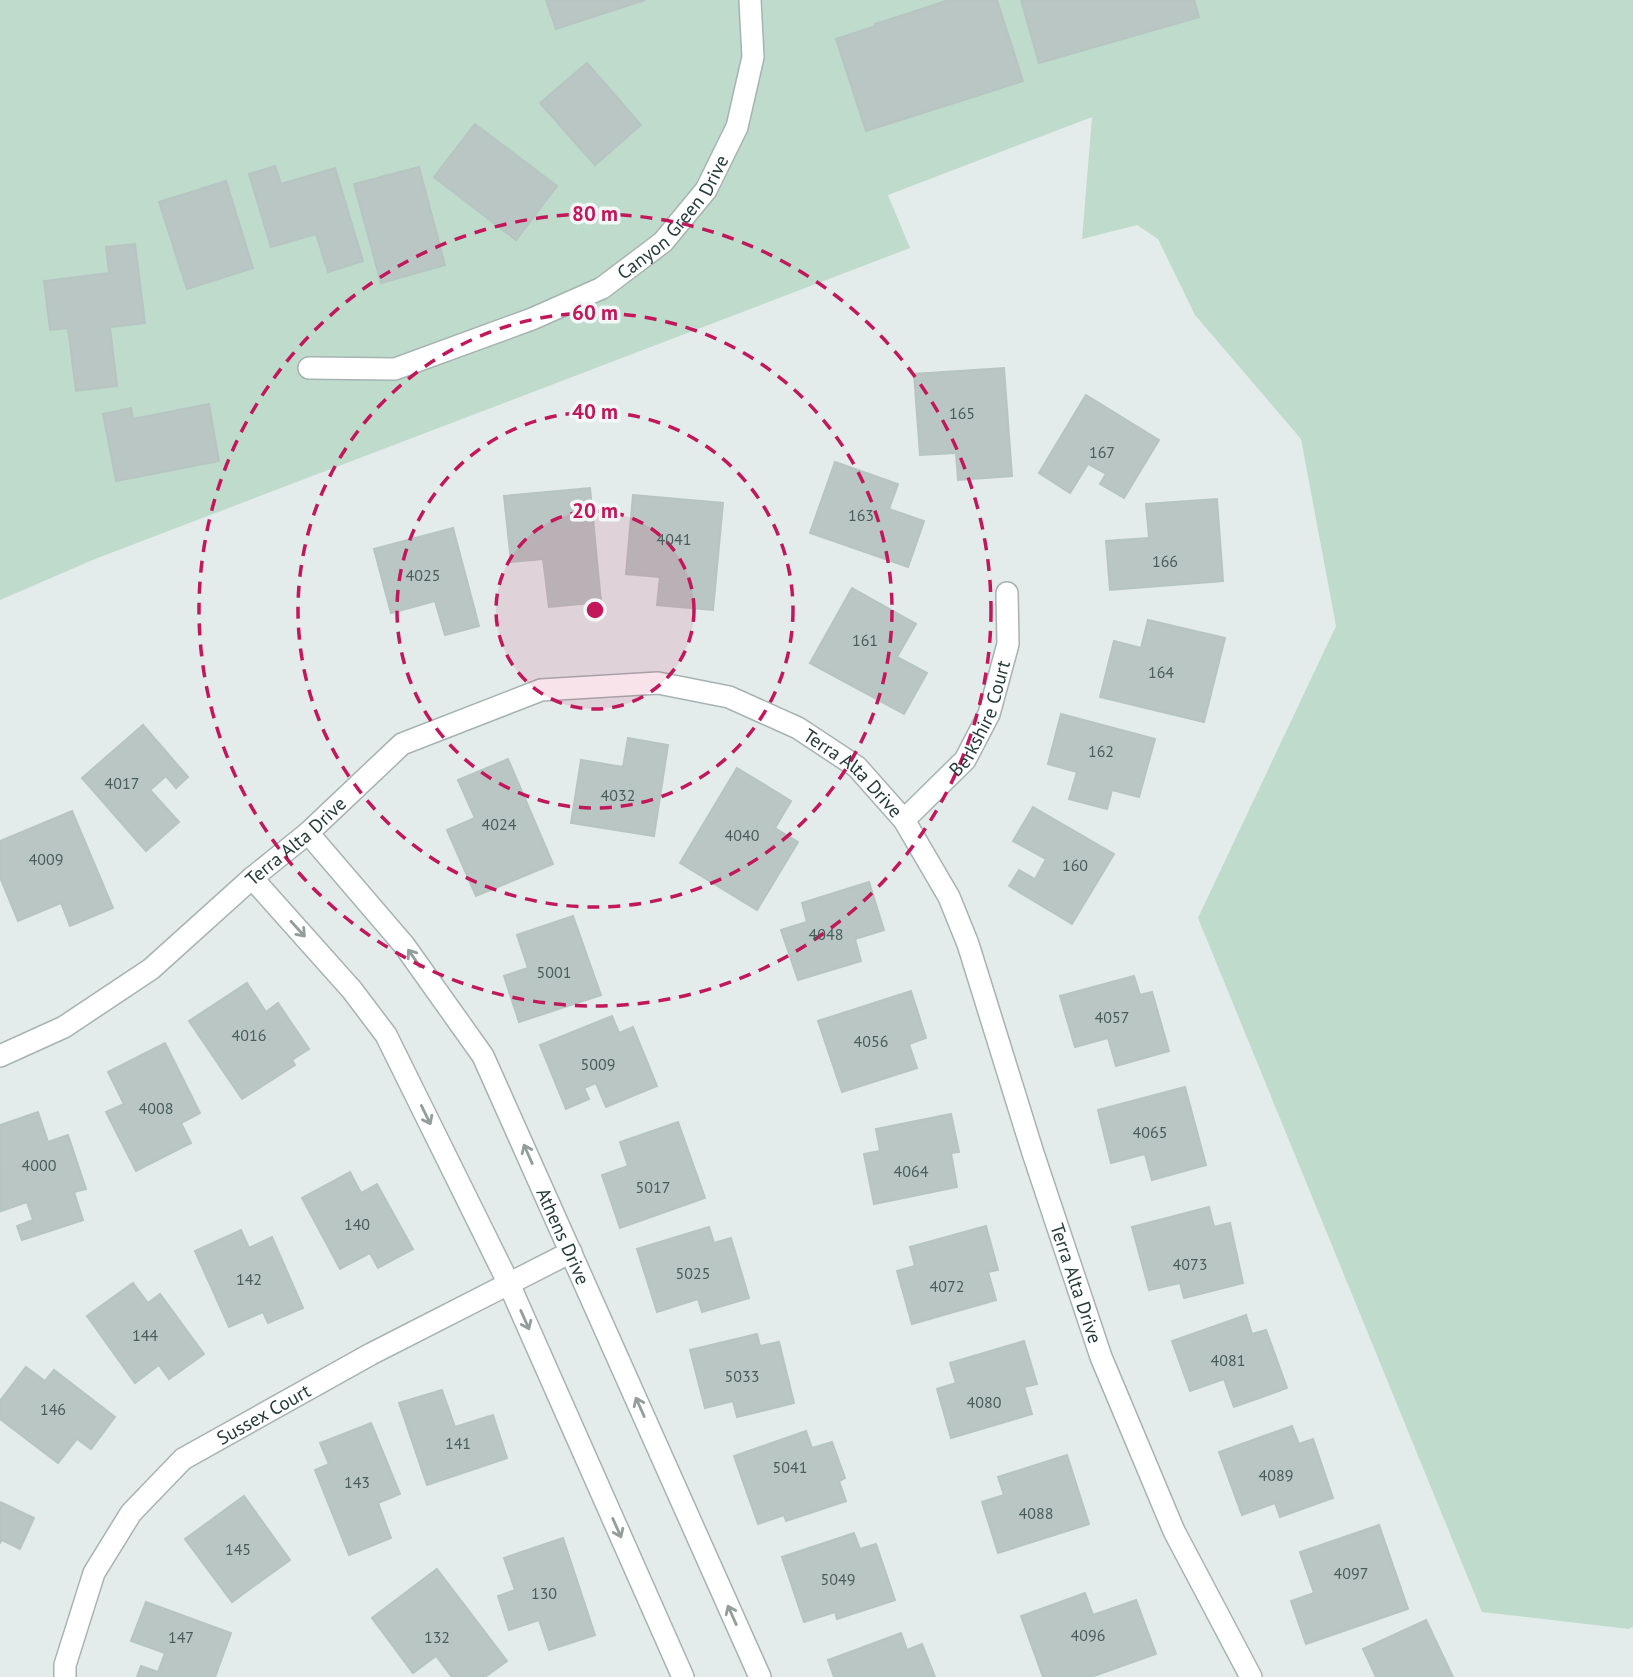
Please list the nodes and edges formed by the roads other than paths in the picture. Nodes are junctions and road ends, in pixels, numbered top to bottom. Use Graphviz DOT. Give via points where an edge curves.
graph roads {
  1 [pos="750,0"];
  2 [pos="309,368"];
  3 [pos="1007,593"];
  4 [pos="904,820"];
  5 [pos="308,833"];
  6 [pos="252,878"];
  7 [pos="0,1056"];
  8 [pos="571,1252"];
  9 [pos="509,1284"];
  10 [pos="65,1677"];
  11 [pos="683,1677"];
  12 [pos="760,1677"];
  13 [pos="1251,1677"];
  1 -- 2 [label="street, Canyon Green Drive" via="753,57 737,127 706,190 663,242 602,288 395,369"];
  3 -- 4 [label="street, Berkshire Court" via="1008,644 989,714 965,760"];
  4 -- 5 [label="street, Terra Alta Drive" via="857,767 798,728 729,697 658,683 541,690 402,744"];
  4 -- 13 [label="street, Terra Alta Drive" via="949,897 968,944 1101,1357 1174,1531"];
  5 -- 6 [label="street, Terra Alta Drive"];
  8 -- 5 [label="street, Athens Drive, one-way" via="482,1056 404,944"];
  6 -- 7 [label="street, Terra Alta Drive" via="151,969 64,1027"];
  6 -- 9 [label="street, one-way" via="386,1035"];
  8 -- 9 [label="street, Sussex Court"];
  12 -- 8 [label="street, Athens Drive, one-way"];
  9 -- 10 [label="street, Sussex Court" via="371,1354 183,1459 131,1513 94,1573"];
  9 -- 11 [label="street, one-way"];
}
